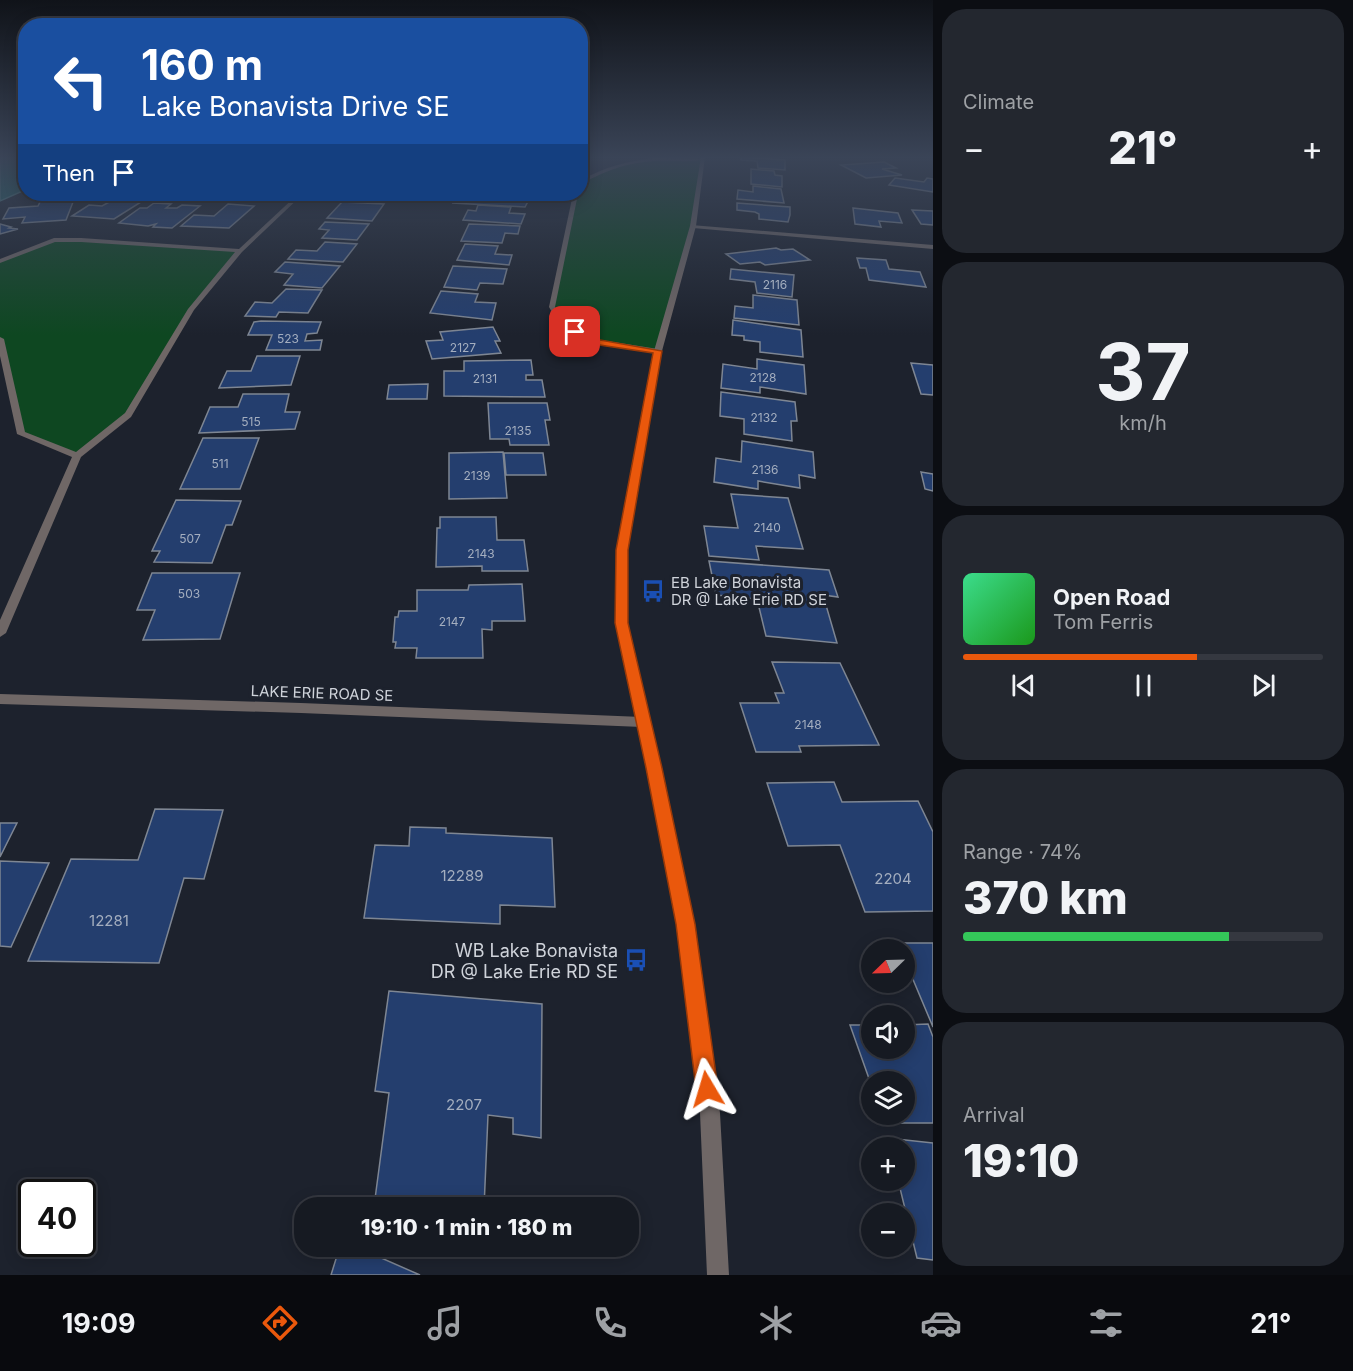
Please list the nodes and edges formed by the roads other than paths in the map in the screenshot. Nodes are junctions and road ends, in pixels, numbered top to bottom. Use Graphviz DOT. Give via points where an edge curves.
graph roads {
  1 [pos="276,216"];
  2 [pos="570,216"];
  3 [pos="694,216"];
  4 [pos="693,226"];
  5 [pos="933,247"];
  6 [pos="240,251"];
  7 [pos="0,261"];
  8 [pos="0,339"];
  9 [pos="658,351"];
  10 [pos="77,456"];
  11 [pos="0,633"];
  12 [pos="0,699"];
  13 [pos="642,722"];
  14 [pos="718,1275"];
  1 -- 6 [label="street"];
  2 -- 9 [label="street" via="552,307 563,324 586,340"];
  3 -- 4 [label="street"];
  4 -- 5 [label="street"];
  4 -- 9 [label="street"];
  6 -- 7 [label="street" via="54,240"];
  6 -- 10 [label="street" via="191,309 128,415"];
  8 -- 10 [label="street" via="21,434"];
  9 -- 13 [label="street" via="622,550 621,623"];
  10 -- 11 [label="street"];
  12 -- 13 [label="street, LAKE ERIE ROAD SE"];
  13 -- 14 [label="street" via="687,936 710,1113"];
}
